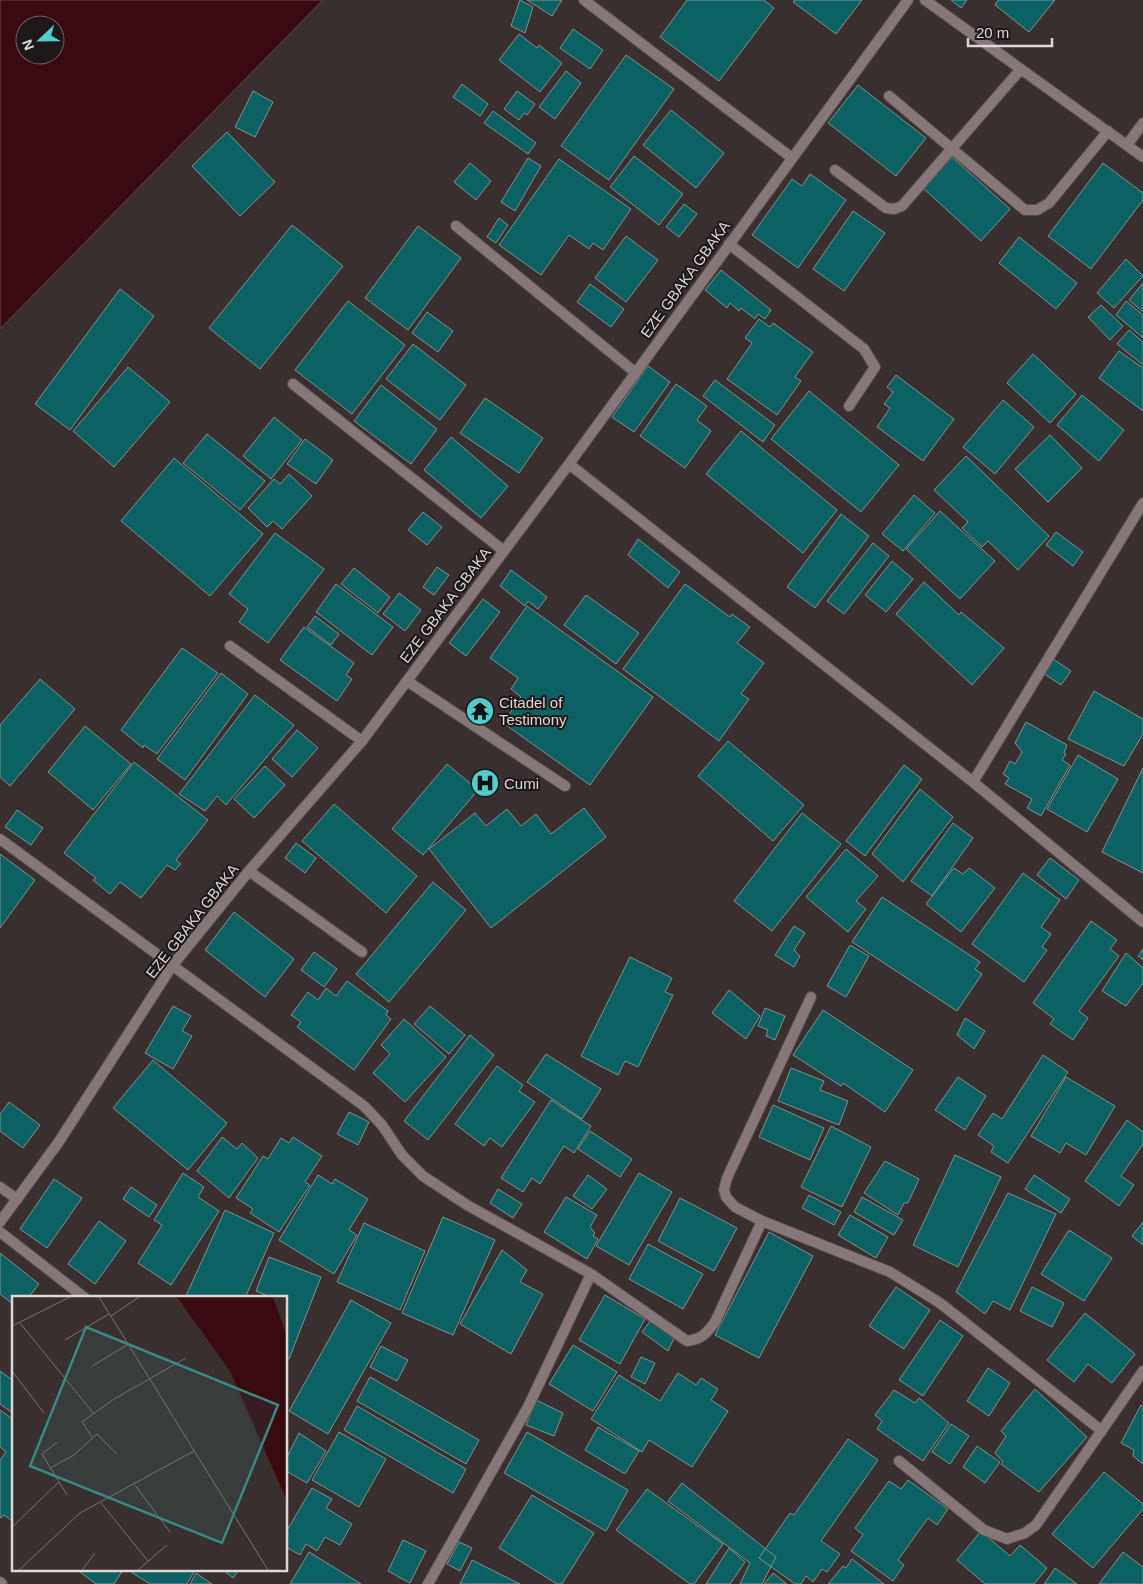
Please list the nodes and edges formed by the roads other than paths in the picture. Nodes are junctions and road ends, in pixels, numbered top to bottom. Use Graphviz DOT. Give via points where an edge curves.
graph roads {
  1 [pos="584,0"];
  2 [pos="908,0"];
  3 [pos="925,0"];
  4 [pos="1021,69"];
  5 [pos="889,96"];
  6 [pos="1143,123"];
  7 [pos="1108,131"];
  8 [pos="1127,145"];
  9 [pos="953,149"];
  10 [pos="1143,157"];
  11 [pos="792,158"];
  12 [pos="835,170"];
  13 [pos="456,226"];
  14 [pos="730,244"];
  15 [pos="636,373"];
  16 [pos="293,384"];
  17 [pos="849,406"];
  18 [pos="569,464"];
  19 [pos="1143,503"];
  20 [pos="504,551"];
  21 [pos="230,646"];
  22 [pos="406,681"];
  23 [pos="362,741"];
  24 [pos="973,782"];
  25 [pos="566,786"];
  26 [pos="0,839"];
  27 [pos="249,871"];
  28 [pos="1143,922"];
  29 [pos="362,952"];
  30 [pos="172,966"];
  31 [pos="811,997"];
  32 [pos="0,1187"];
  33 [pos="17,1199"];
  34 [pos="762,1221"];
  35 [pos="0,1222"];
  36 [pos="0,1232"];
  37 [pos="592,1274"];
  38 [pos="82,1296"];
  39 [pos="1143,1371"];
  40 [pos="1102,1431"];
  41 [pos="899,1460"];
  42 [pos="428,1584"];
  1 -- 11 [label="street"];
  2 -- 11 [label="street, EZE GBAKA GBAKA"];
  3 -- 4 [label="street"];
  4 -- 7 [label="street"];
  4 -- 9 [label="street"];
  5 -- 9 [label="street"];
  6 -- 8 [label="street"];
  7 -- 8 [label="street"];
  7 -- 9 [label="street" via="1049,203 1037,210 1026,210"];
  8 -- 10 [label="street"];
  9 -- 12 [label="street" via="902,206 894,210 886,208"];
  11 -- 14 [label="street, EZE GBAKA GBAKA"];
  13 -- 15 [label="street"];
  14 -- 15 [label="street, EZE GBAKA GBAKA"];
  14 -- 17 [label="street" via="864,349 876,367"];
  15 -- 18 [label="street, EZE GBAKA GBAKA"];
  16 -- 20 [label="street"];
  18 -- 20 [label="street, EZE GBAKA GBAKA"];
  18 -- 24 [label="street"];
  19 -- 24 [label="street"];
  20 -- 22 [label="street, EZE GBAKA GBAKA"];
  21 -- 23 [label="street"];
  22 -- 23 [label="street, EZE GBAKA GBAKA"];
  22 -- 25 [label="street"];
  23 -- 27 [label="street, EZE GBAKA GBAKA"];
  24 -- 28 [label="street"];
  26 -- 30 [label="street"];
  27 -- 29 [label="street"];
  27 -- 30 [label="street, EZE GBAKA GBAKA"];
  30 -- 33 [label="street, EZE GBAKA GBAKA" via="58,1143"];
  30 -- 37 [label="street" via="364,1106 402,1155 423,1176 467,1205"];
  31 -- 34 [label="street" via="724,1190 735,1207"];
  32 -- 33 [label="street"];
  33 -- 35 [label="street, EZE GBAKA GBAKA"];
  34 -- 37 [label="street" via="715,1322 697,1340 686,1341"];
  34 -- 40 [label="street" via="890,1272 932,1298"];
  36 -- 38 [label="street"];
  37 -- 42 [label="street" via="528,1407"];
  39 -- 40 [label="street"];
  40 -- 41 [label="street" via="1036,1525 1007,1539 984,1530"];
}
